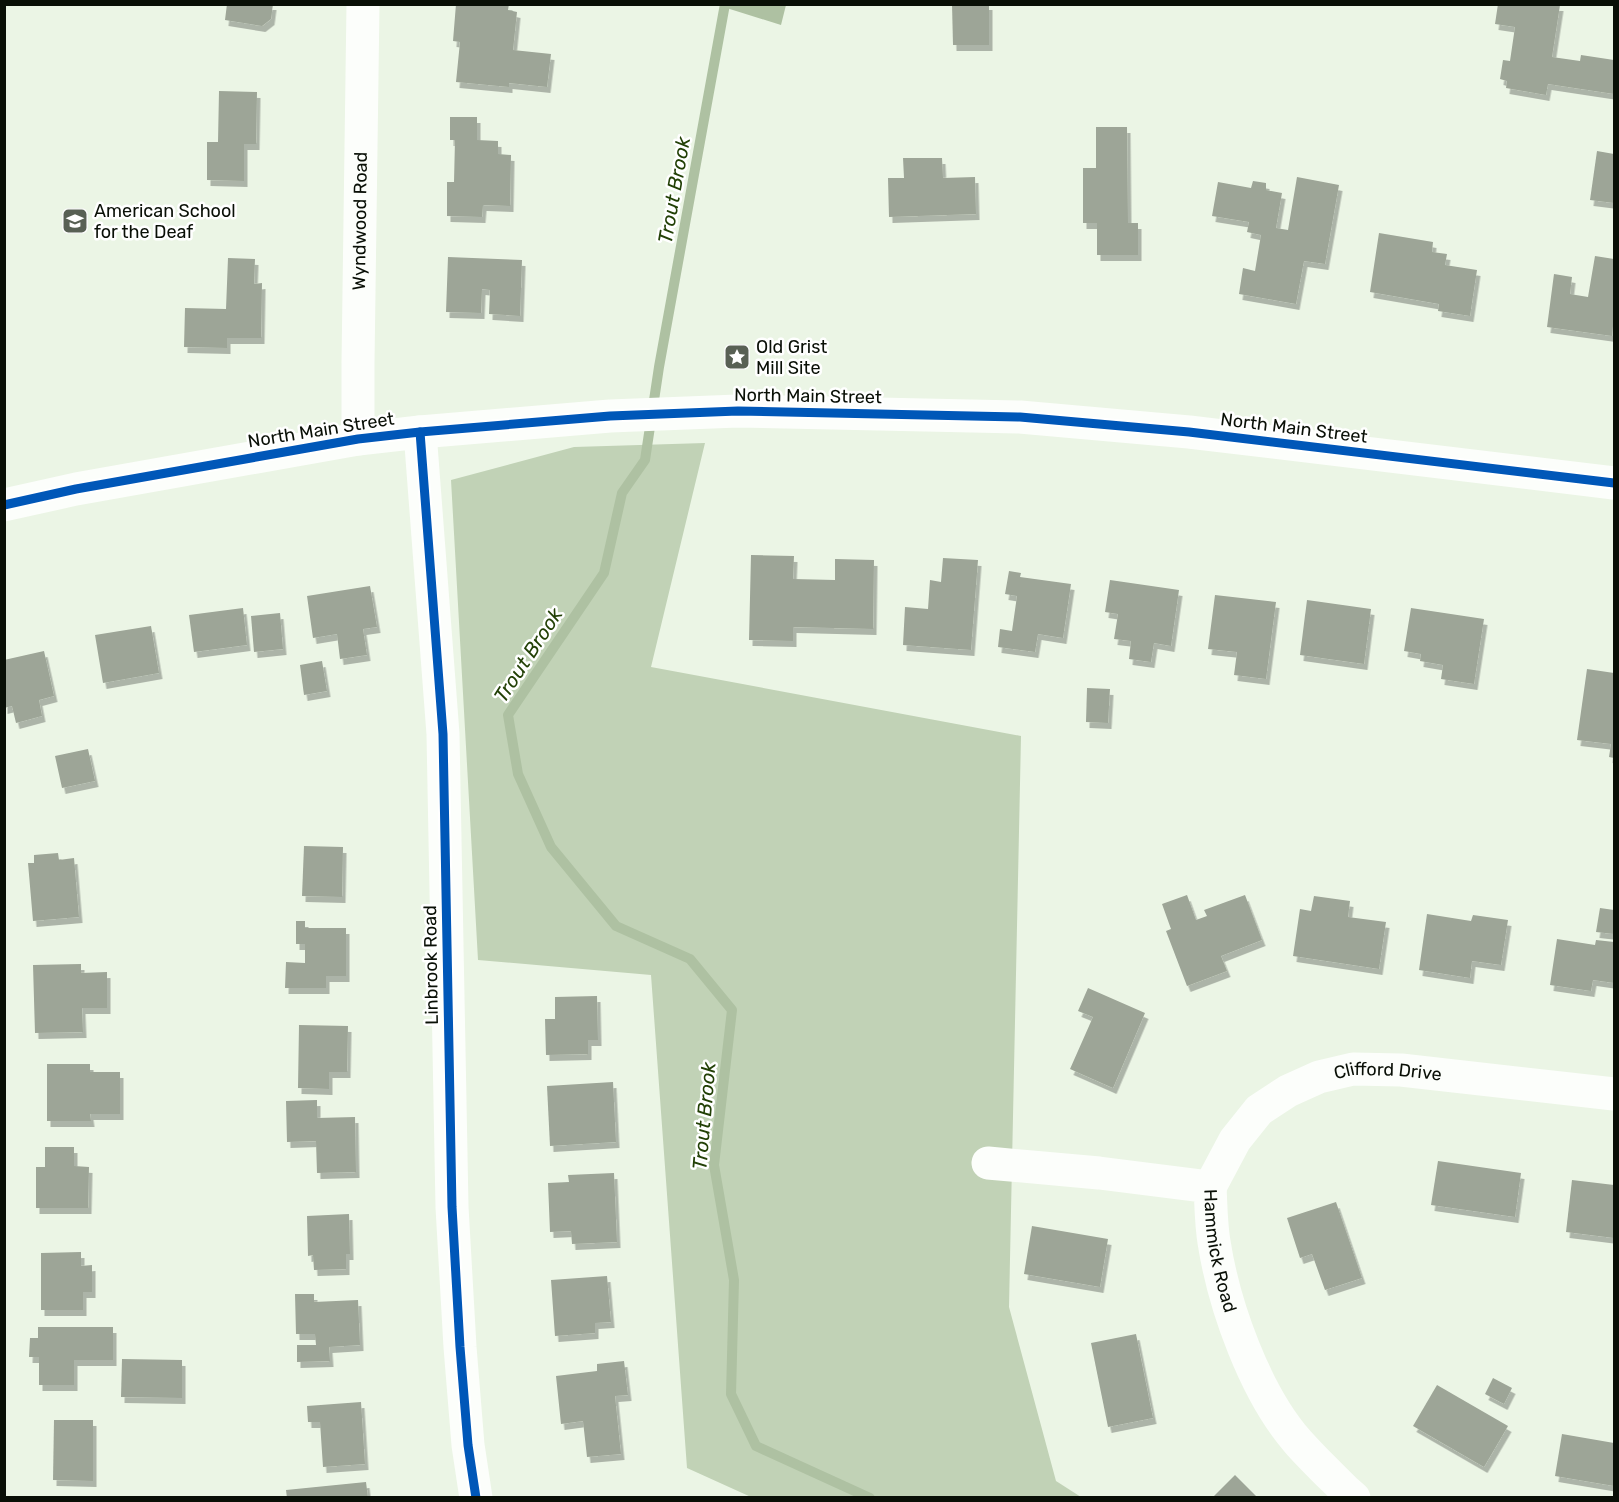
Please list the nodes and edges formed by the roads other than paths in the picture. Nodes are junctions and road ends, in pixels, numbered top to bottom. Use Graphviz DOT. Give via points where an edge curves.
graph roads {
  1 [pos="363,4"];
  2 [pos="420,432"];
  3 [pos="358,439"];
  4 [pos="1614,483"];
  5 [pos="4,505"];
  6 [pos="1614,1094"];
  7 [pos="988,1162"];
  8 [pos="1210,1187"];
  9 [pos="476,1497"];
  10 [pos="1354,1497"];
  1 -- 3 [label="street, Wyndwood Road"];
  2 -- 3 [label="street, North Main Street"];
  2 -- 4 [label="street, North Main Street" via="738,411 1020,417 1189,432"];
  2 -- 9 [label="street, Linbrook Road" via="443,734 453,1231 468,1445"];
  3 -- 5 [label="street, North Main Street"];
  6 -- 8 [label="street, Clifford Drive" via="1401,1070 1353,1070 1319,1077 1259,1110 1235,1140"];
  7 -- 8 [label="street, Hammick Road"];
  8 -- 10 [label="street, Hammick Road" via="1214,1241 1227,1299 1249,1358 1270,1402 1297,1441"];
}
